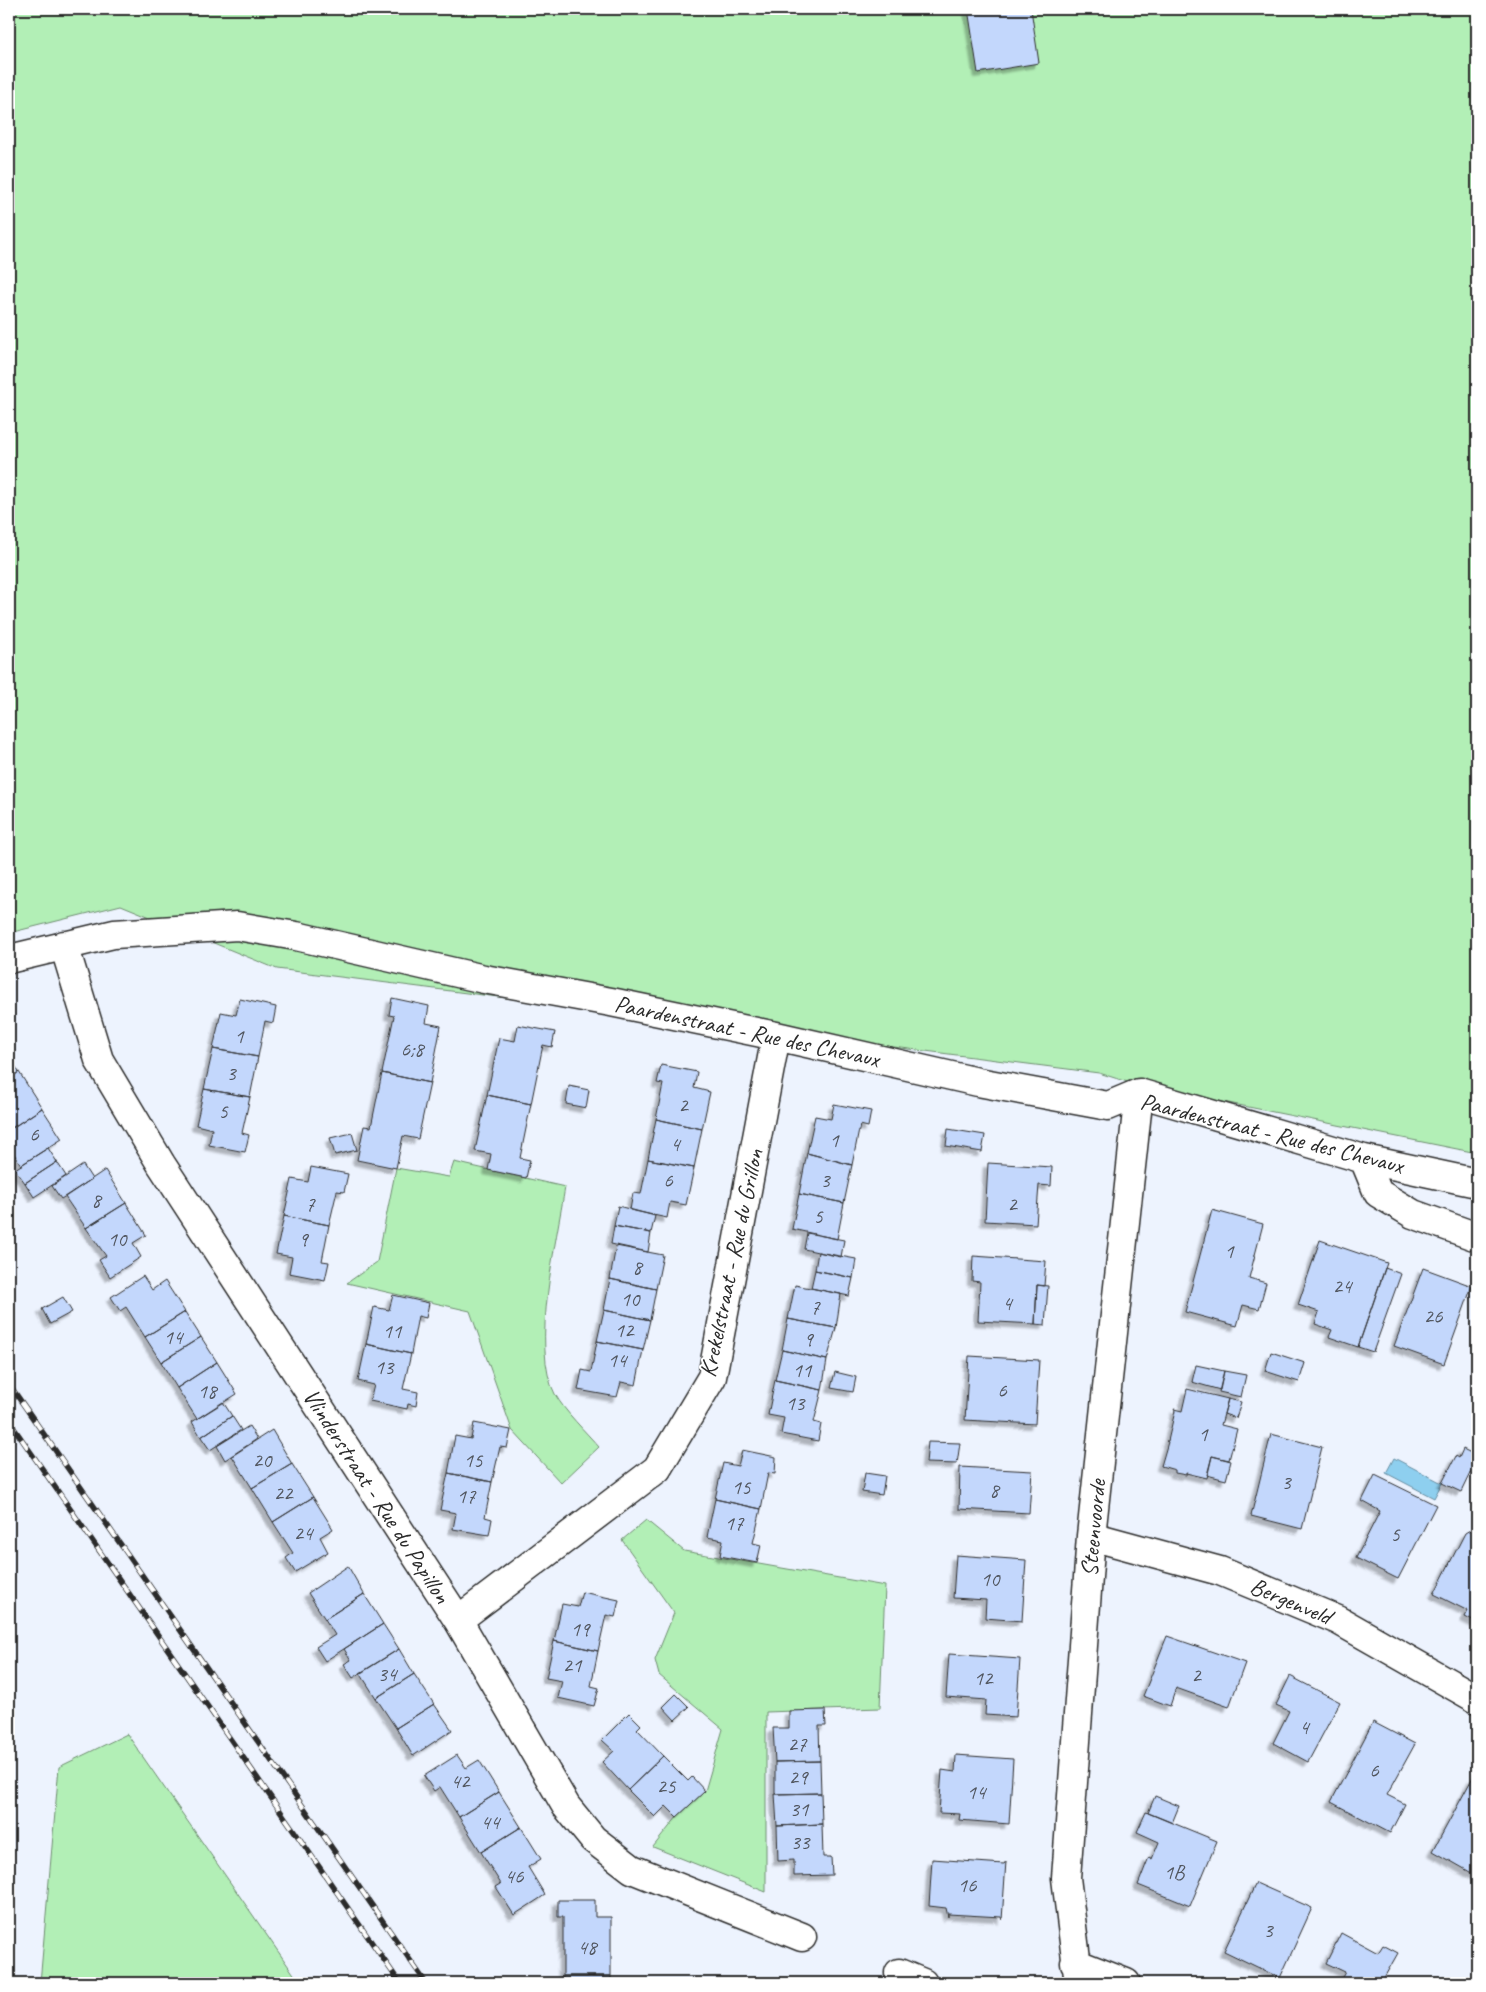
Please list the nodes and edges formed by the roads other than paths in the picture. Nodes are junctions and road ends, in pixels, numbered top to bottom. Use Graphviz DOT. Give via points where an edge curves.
graph roads {
  1 [pos="64,945"];
  2 [pos="9,959"];
  3 [pos="776,1036"];
  4 [pos="1138,1093"];
  5 [pos="1364,1159"];
  6 [pos="1477,1183"];
  7 [pos="1477,1237"];
  8 [pos="1091,1536"];
  9 [pos="458,1620"];
  10 [pos="1477,1699"];
  11 [pos="802,1937"];
  12 [pos="1077,1973"];
  13 [pos="1126,1983"];
  1 -- 2 [label="street, Paardenstraat - Rue des Chevaux"];
  1 -- 3 [label="street, Paardenstraat - Rue des Chevaux" via="114,934 237,926 296,936 484,979"];
  1 -- 9 [label="street, Vlinderstraat - Rue du Papillon" via="99,1060 161,1164"];
  3 -- 4 [label="street, Paardenstraat - Rue des Chevaux" via="978,1082 1108,1106"];
  3 -- 9 [label="street, Krekelstraat - Rue du Grillon" via="712,1377 657,1469"];
  4 -- 5 [label="street, Paardenstraat - Rue des Chevaux"];
  4 -- 8 [label="street, Steenvoorde"];
  5 -- 6 [label="street, Paardenstraat - Rue des Chevaux"];
  5 -- 7 [label="street" via="1378,1193 1413,1214"];
  8 -- 10 [label="street, Bergenveld" via="1220,1572 1338,1620"];
  8 -- 12 [label="street, Steenvoorde" via="1066,1878"];
  9 -- 11 [label="street, Vlinderstraat - Rue du Papillon" via="566,1806 593,1839 632,1869"];
  12 -- 13 [label="street, Steenvoorde"];
}
